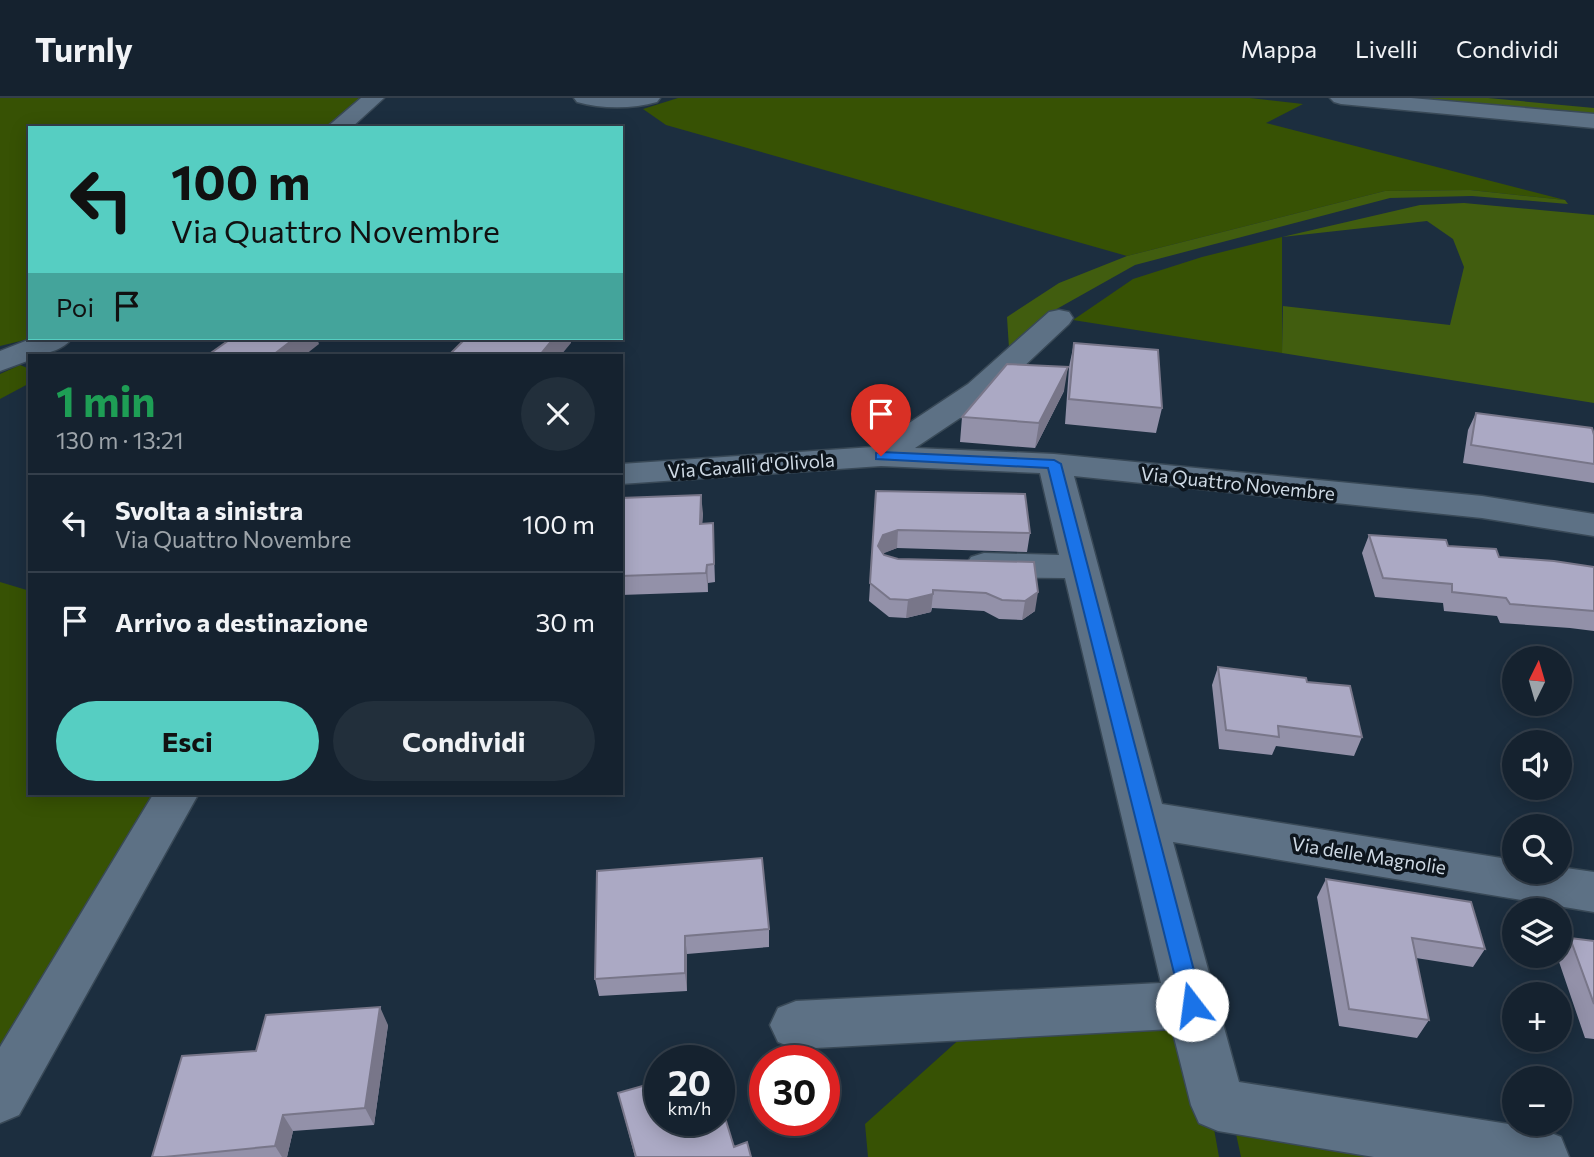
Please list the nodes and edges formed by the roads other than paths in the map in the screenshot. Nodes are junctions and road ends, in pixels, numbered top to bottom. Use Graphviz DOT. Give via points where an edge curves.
graph roads {
  1 [pos="374,98"];
  2 [pos="584,98"];
  3 [pos="650,98"];
  4 [pos="1341,98"];
  5 [pos="1594,121"];
  6 [pos="339,126"];
  7 [pos="1059,318"];
  8 [pos="53,340"];
  9 [pos="10,359"];
  10 [pos="881,456"];
  11 [pos="1054,464"];
  12 [pos="623,474"];
  13 [pos="1594,525"];
  14 [pos="949,564"];
  15 [pos="1080,567"];
  16 [pos="176,795"];
  17 [pos="1143,819"];
  18 [pos="1594,892"];
  19 [pos="1192,1005"];
  20 [pos="796,1025"];
  21 [pos="0,1097"];
  22 [pos="1541,1157"];
  1 -- 6 [label="street"];
  2 -- 3 [label="street"];
  4 -- 5 [label="street"];
  7 -- 10 [label="street" via="979,391"];
  8 -- 9 [label="street"];
  10 -- 11 [label="street, Via Quattro Novembre"];
  10 -- 12 [label="street, Via Cavalli d'Olivola"];
  11 -- 13 [label="street, Via Quattro Novembre" via="1482,506"];
  11 -- 15 [label="street"];
  14 -- 15 [label="street"];
  15 -- 17 [label="street"];
  16 -- 21 [label="street"];
  17 -- 18 [label="street, Via delle Magnolie"];
  17 -- 19 [label="street"];
  19 -- 20 [label="street"];
  19 -- 22 [label="street" via="1218,1105"];
}
